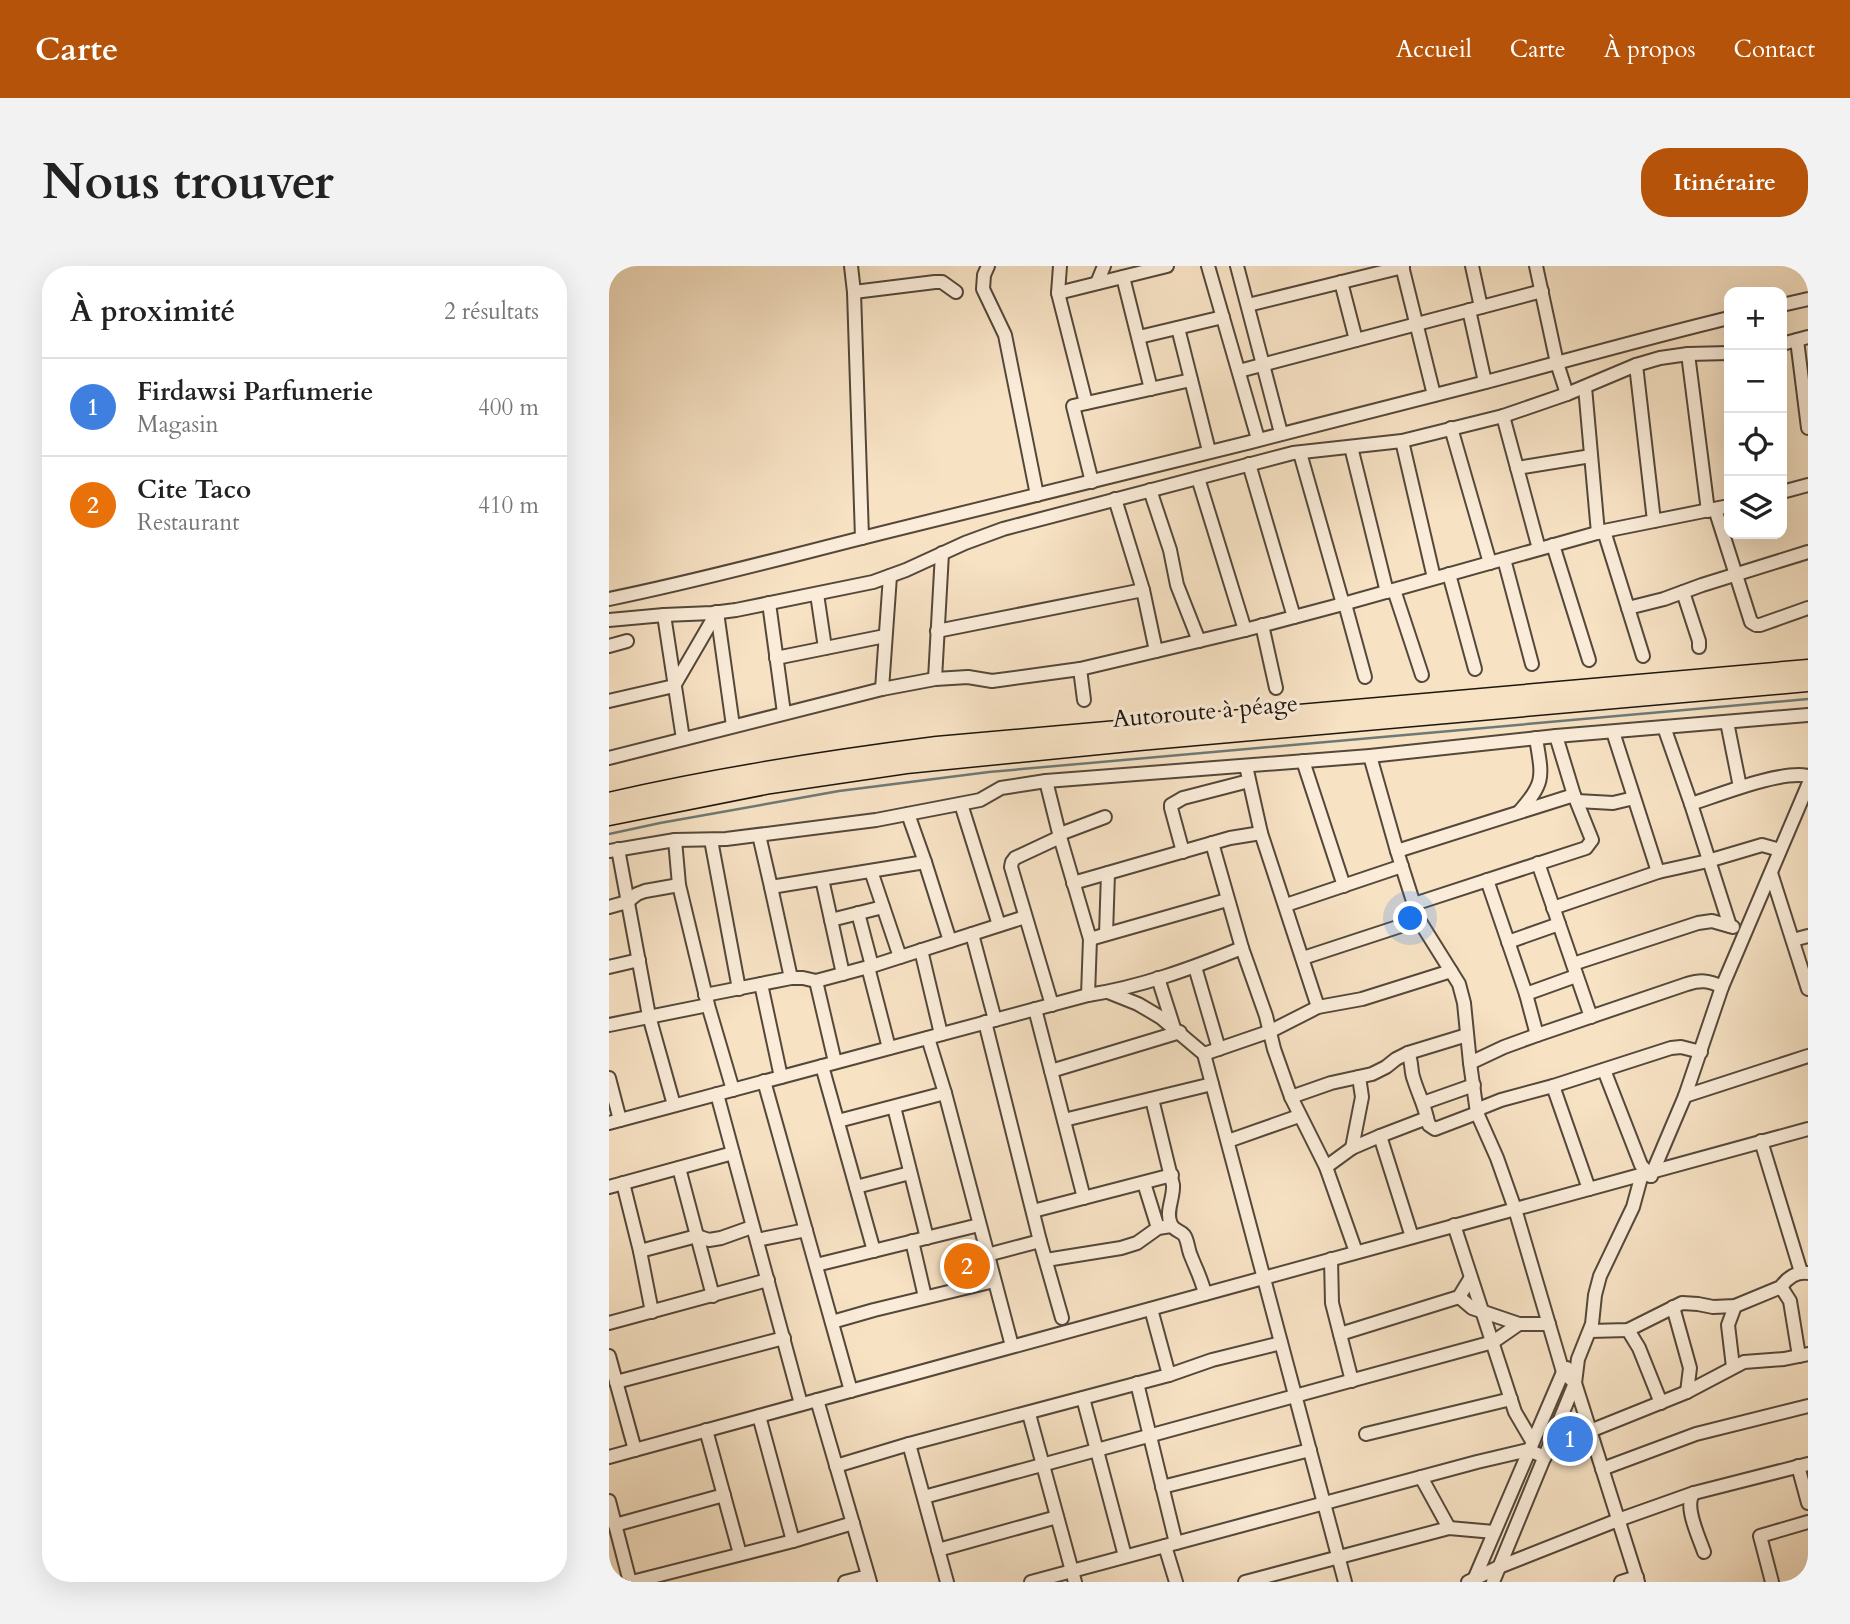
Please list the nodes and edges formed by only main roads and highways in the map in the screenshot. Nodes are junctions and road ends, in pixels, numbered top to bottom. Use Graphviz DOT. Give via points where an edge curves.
graph roads {
  1 [pos="1808,669"];
  2 [pos="1808,682"];
  3 [pos="609,802"];
  4 [pos="609,817"];
  1 -- 3 [label="highway" via="937,746 804,764"];
  2 -- 4 [label="highway, Autoroute à péage" via="920,763 770,785"];
}
